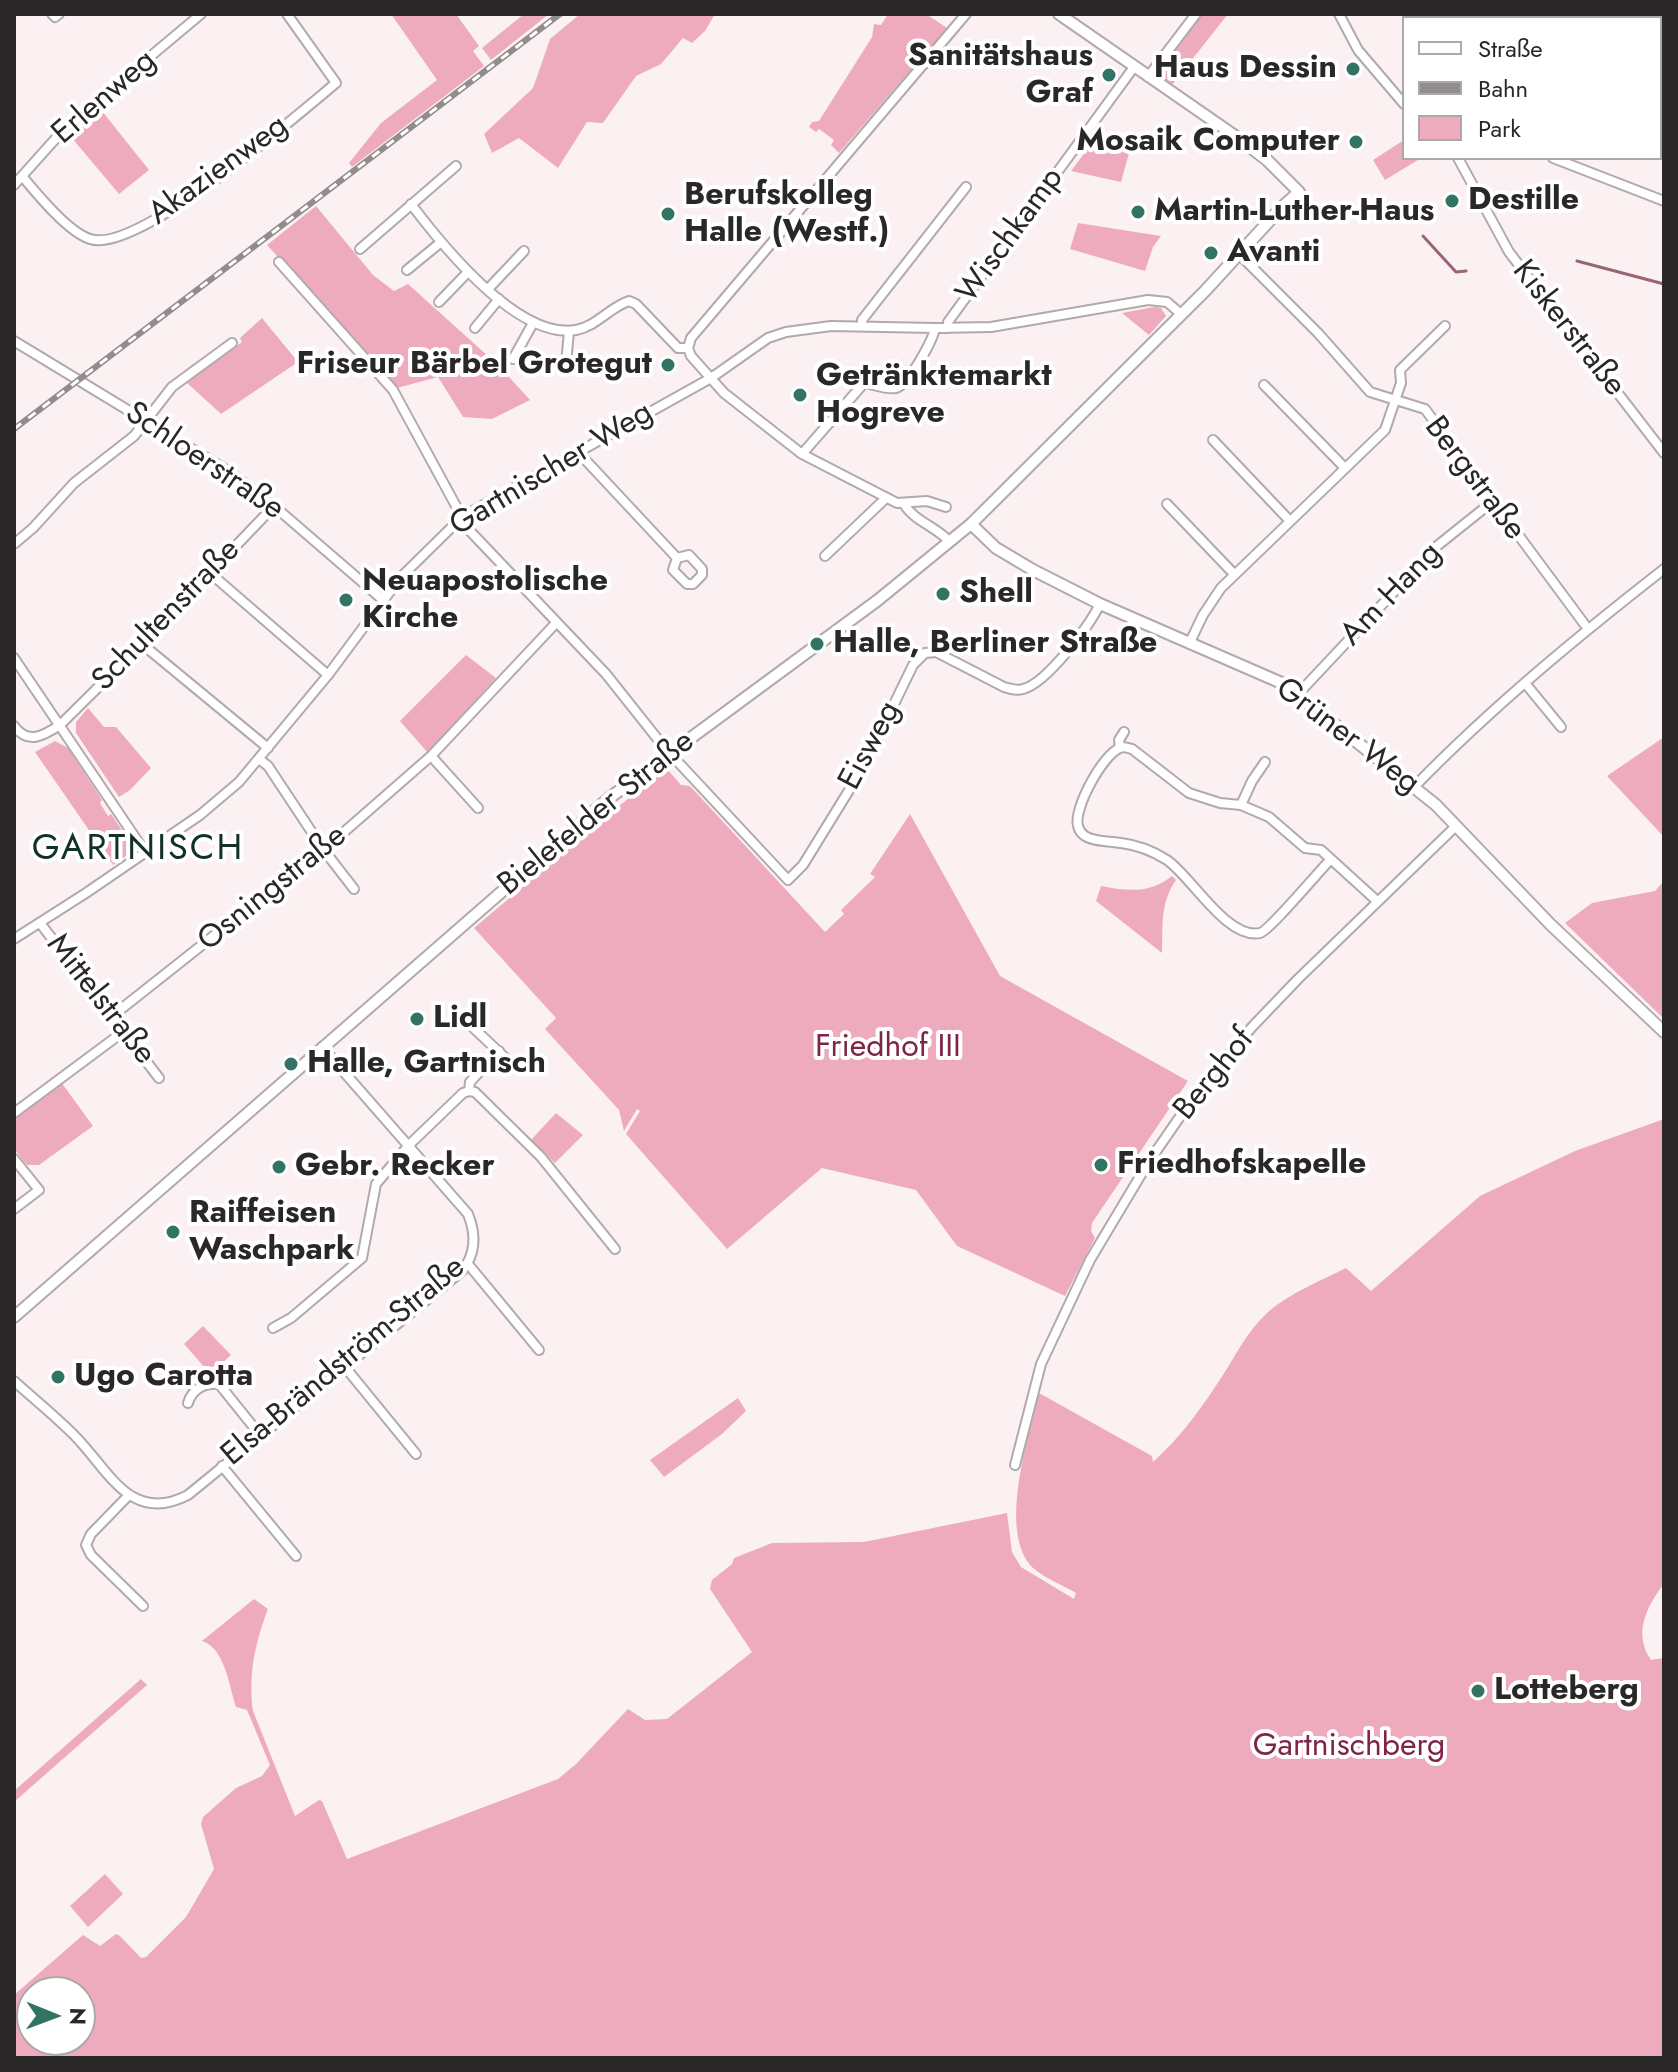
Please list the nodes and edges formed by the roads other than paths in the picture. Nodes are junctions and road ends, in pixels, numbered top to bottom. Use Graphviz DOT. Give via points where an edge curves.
graph roads {
  1 [pos="52,14"];
  2 [pos="59,14"];
  3 [pos="201,14"];
  4 [pos="287,14"];
  5 [pos="966,14"];
  6 [pos="1059,14"];
  7 [pos="1196,14"];
  8 [pos="1339,14"];
  9 [pos="1134,67"];
  10 [pos="1148,77"];
  11 [pos="1402,102"];
  12 [pos="1459,160"];
  13 [pos="1558,160"];
  14 [pos="456,166"];
  15 [pos="22,176"];
  16 [pos="14,185"];
  17 [pos="966,187"];
  18 [pos="1664,201"];
  19 [pos="411,204"];
  20 [pos="440,243"];
  21 [pos="360,249"];
  22 [pos="524,251"];
  23 [pos="1239,254"];
  24 [pos="279,262"];
  25 [pos="407,270"];
  26 [pos="468,272"];
  27 [pos="488,289"];
  28 [pos="499,299"];
  29 [pos="439,302"];
  30 [pos="1181,314"];
  31 [pos="533,323"];
  32 [pos="862,325"];
  33 [pos="1445,326"];
  34 [pos="475,328"];
  35 [pos="935,328"];
  36 [pos="948,328"];
  37 [pos="569,331"];
  38 [pos="14,341"];
  39 [pos="232,343"];
  40 [pos="688,348"];
  41 [pos="513,359"];
  42 [pos="566,364"];
  43 [pos="711,378"];
  44 [pos="1264,385"];
  45 [pos="1396,400"];
  46 [pos="146,420"];
  47 [pos="1213,440"];
  48 [pos="578,452"];
  49 [pos="1664,453"];
  50 [pos="802,454"];
  51 [pos="1344,467"];
  52 [pos="886,498"];
  53 [pos="1492,502"];
  54 [pos="904,504"];
  55 [pos="1167,504"];
  56 [pos="274,506"];
  57 [pos="946,507"];
  58 [pos="462,517"];
  59 [pos="1289,520"];
  60 [pos="971,524"];
  61 [pos="950,542"];
  62 [pos="14,544"];
  63 [pos="825,556"];
  64 [pos="677,558"];
  65 [pos="1664,569"];
  66 [pos="210,573"];
  67 [pos="1234,574"];
  68 [pos="383,600"];
  69 [pos="1100,604"];
  70 [pos="556,623"];
  71 [pos="1588,629"];
  72 [pos="1190,642"];
  73 [pos="142,644"];
  74 [pos="14,658"];
  75 [pos="328,675"];
  76 [pos="1525,683"];
  77 [pos="1298,694"];
  78 [pos="60,725"];
  79 [pos="14,726"];
  80 [pos="1561,727"];
  81 [pos="1124,732"];
  82 [pos="268,748"];
  83 [pos="1120,748"];
  84 [pos="669,753"];
  85 [pos="431,756"];
  86 [pos="259,759"];
  87 [pos="1265,762"];
  88 [pos="1415,786"];
  89 [pos="1241,805"];
  90 [pos="478,808"];
  91 [pos="1456,826"];
  92 [pos="323,849"];
  93 [pos="145,852"];
  94 [pos="1331,859"];
  95 [pos="354,889"];
  96 [pos="1377,901"];
  97 [pos="40,923"];
  98 [pos="14,939"];
  99 [pos="111,1017"];
  100 [pos="465,1020"];
  101 [pos="123,1032"];
  102 [pos="1664,1032"];
  103 [pos="322,1047"];
  104 [pos="499,1051"];
  105 [pos="516,1068"];
  106 [pos="159,1078"];
  107 [pos="469,1091"];
  108 [pos="14,1113"];
  109 [pos="409,1145"];
  110 [pos="14,1159"];
  111 [pos="14,1209"];
  112 [pos="615,1249"];
  113 [pos="468,1264"];
  114 [pos="14,1317"];
  115 [pos="273,1328"];
  116 [pos="539,1350"];
  117 [pos="345,1367"];
  118 [pos="14,1381"];
  119 [pos="188,1403"];
  120 [pos="260,1435"];
  121 [pos="416,1454"];
  122 [pos="1015,1465"];
  123 [pos="222,1466"];
  124 [pos="128,1496"];
  125 [pos="296,1556"];
  126 [pos="143,1606"];
  1 -- 2 [label="street"];
  3 -- 15 [label="street, Erlenweg" via="66,127"];
  4 -- 15 [label="street, Akazienweg" via="336,83 160,219 116,239 91,239 76,231"];
  5 -- 40 [label="street" via="691,338"];
  6 -- 9 [label="street"];
  7 -- 10 [label="street"];
  8 -- 11 [label="street" via="1358,50"];
  9 -- 10 [label="street"];
  9 -- 36 [label="street, Wischkamp"];
  10 -- 23 [label="street, Bielefelder Straße" via="1262,157 1299,192"];
  12 -- 49 [label="street, Kiskerstraße" via="1509,252"];
  13 -- 18 [label="street"];
  14 -- 19 [label="street"];
  15 -- 16 [label="street, Erlenweg"];
  17 -- 32 [label="street"];
  19 -- 20 [label="street"];
  19 -- 21 [label="street"];
  20 -- 25 [label="street"];
  20 -- 26 [label="street"];
  22 -- 27 [label="street"];
  23 -- 30 [label="street, Bielefelder Straße"];
  23 -- 45 [label="street, Bergstraße" via="1370,392"];
  24 -- 58 [label="street" via="393,390"];
  26 -- 27 [label="street"];
  26 -- 29 [label="street"];
  27 -- 28 [label="street"];
  28 -- 31 [label="street"];
  28 -- 34 [label="street"];
  30 -- 36 [label="street, Gartnischer Weg" via="1167,302 1148,300 991,327"];
  30 -- 60 [label="street, Bielefelder Straße"];
  31 -- 37 [label="street"];
  31 -- 41 [label="street"];
  32 -- 35 [label="street, Gartnischer Weg"];
  32 -- 43 [label="street, Gartnischer Weg" via="799,329 768,338"];
  33 -- 45 [label="street" via="1400,370"];
  35 -- 36 [label="street, Gartnischer Weg"];
  35 -- 50 [label="street" via="903,385 864,383"];
  37 -- 40 [label="street" via="590,326 625,301 636,304 678,348"];
  37 -- 42 [label="street"];
  38 -- 46 [label="street, Schloerstraße"];
  39 -- 46 [label="street" via="172,387"];
  40 -- 43 [label="street"];
  43 -- 48 [label="street, Gartnischer Weg"];
  43 -- 50 [label="street"];
  44 -- 51 [label="street"];
  45 -- 51 [label="street" via="1385,430"];
  45 -- 53 [label="street, Bergstraße" via="1425,409"];
  46 -- 56 [label="street, Schloerstraße"];
  46 -- 62 [label="street"];
  47 -- 59 [label="street"];
  48 -- 58 [label="street, Gartnischer Weg"];
  48 -- 64 [label="street"];
  50 -- 52 [label="street"];
  51 -- 59 [label="street"];
  52 -- 54 [label="street"];
  52 -- 63 [label="street"];
  53 -- 71 [label="street, Bergstraße"];
  53 -- 77 [label="street, Am Hang" via="1437,546"];
  54 -- 57 [label="street" via="927,501"];
  54 -- 61 [label="street"];
  55 -- 67 [label="street"];
  56 -- 66 [label="street, Schultenstraße"];
  56 -- 68 [label="street, Schloerstraße"];
  58 -- 68 [label="street, Gartnischer Weg"];
  58 -- 70 [label="street"];
  59 -- 67 [label="street"];
  60 -- 61 [label="street, Bielefelder Straße"];
  60 -- 69 [label="street, Grüner Weg" via="996,548"];
  61 -- 84 [label="street, Bielefelder Straße"];
  65 -- 71 [label="street"];
  66 -- 73 [label="street, Schultenstraße"];
  66 -- 75 [label="street"];
  67 -- 72 [label="street"];
  68 -- 75 [label="street, Gartnischer Weg"];
  69 -- 72 [label="street, Grüner Weg"];
  69 -- 84 [label="street, Eisweg" via="1044,676 1024,689 1004,687 942,654 930,651 920,656 864,766 803,865 788,880"];
  70 -- 84 [label="street" via="606,674"];
  70 -- 85 [label="street, Osningstraße"];
  71 -- 76 [label="street"];
  72 -- 77 [label="street, Grüner Weg"];
  73 -- 78 [label="street, Schultenstraße"];
  73 -- 82 [label="street"];
  74 -- 78 [label="street"];
  75 -- 82 [label="street, Gartnischer Weg"];
  76 -- 80 [label="street"];
  76 -- 88 [label="street"];
  77 -- 88 [label="street, Grüner Weg"];
  78 -- 79 [label="street" via="31,738"];
  78 -- 93 [label="street"];
  81 -- 83 [label="street"];
  82 -- 86 [label="street, Gartnischer Weg"];
  83 -- 89 [label="street" via="1139,753 1189,793"];
  83 -- 94 [label="street" via="1091,783 1079,828 1087,837 1164,858 1235,925 1254,933 1268,930"];
  84 -- 103 [label="street, Bielefelder Straße" via="531,864"];
  85 -- 90 [label="street"];
  85 -- 92 [label="street, Osningstraße"];
  86 -- 92 [label="street"];
  86 -- 93 [label="street, Gartnischer Weg" via="200,815"];
  87 -- 89 [label="street"];
  88 -- 91 [label="street, Grüner Weg"];
  89 -- 94 [label="street" via="1269,817 1305,848 1321,850"];
  91 -- 96 [label="street, Berghof"];
  91 -- 102 [label="street, Grüner Weg"];
  92 -- 95 [label="street"];
  92 -- 99 [label="street, Osningstraße"];
  93 -- 97 [label="street, Gartnischer Weg"];
  94 -- 96 [label="street"];
  96 -- 122 [label="street, Berghof" via="1252,1027 1199,1089 1148,1163 1090,1260 1041,1364"];
  97 -- 98 [label="street, Gartnischer Weg"];
  97 -- 99 [label="street, Mittelstraße"];
  99 -- 101 [label="street, Mittelstraße"];
  100 -- 104 [label="street"];
  101 -- 106 [label="street, Mittelstraße"];
  101 -- 108 [label="street"];
  103 -- 109 [label="street, Elsa-Brändström-Straße"];
  103 -- 114 [label="street, Bielefelder Straße"];
  104 -- 105 [label="street"];
  104 -- 107 [label="street" via="470,1082"];
  107 -- 109 [label="street"];
  107 -- 112 [label="street" via="541,1157"];
  109 -- 113 [label="street, Elsa-Brändström-Straße" via="468,1214 474,1235"];
  109 -- 115 [label="street" via="376,1184 362,1258"];
  110 -- 111 [label="street" via="39,1190"];
  113 -- 116 [label="street"];
  113 -- 117 [label="street, Elsa-Brändström-Straße"];
  117 -- 120 [label="street, Elsa-Brändström-Straße"];
  117 -- 121 [label="street"];
  118 -- 124 [label="street" via="75,1436"];
  119 -- 120 [label="street" via="203,1385 219,1384"];
  120 -- 123 [label="street, Elsa-Brändström-Straße"];
  123 -- 124 [label="street, Elsa-Brändström-Straße" via="177,1500 151,1504"];
  123 -- 125 [label="street"];
  124 -- 126 [label="street" via="86,1545"];
}
